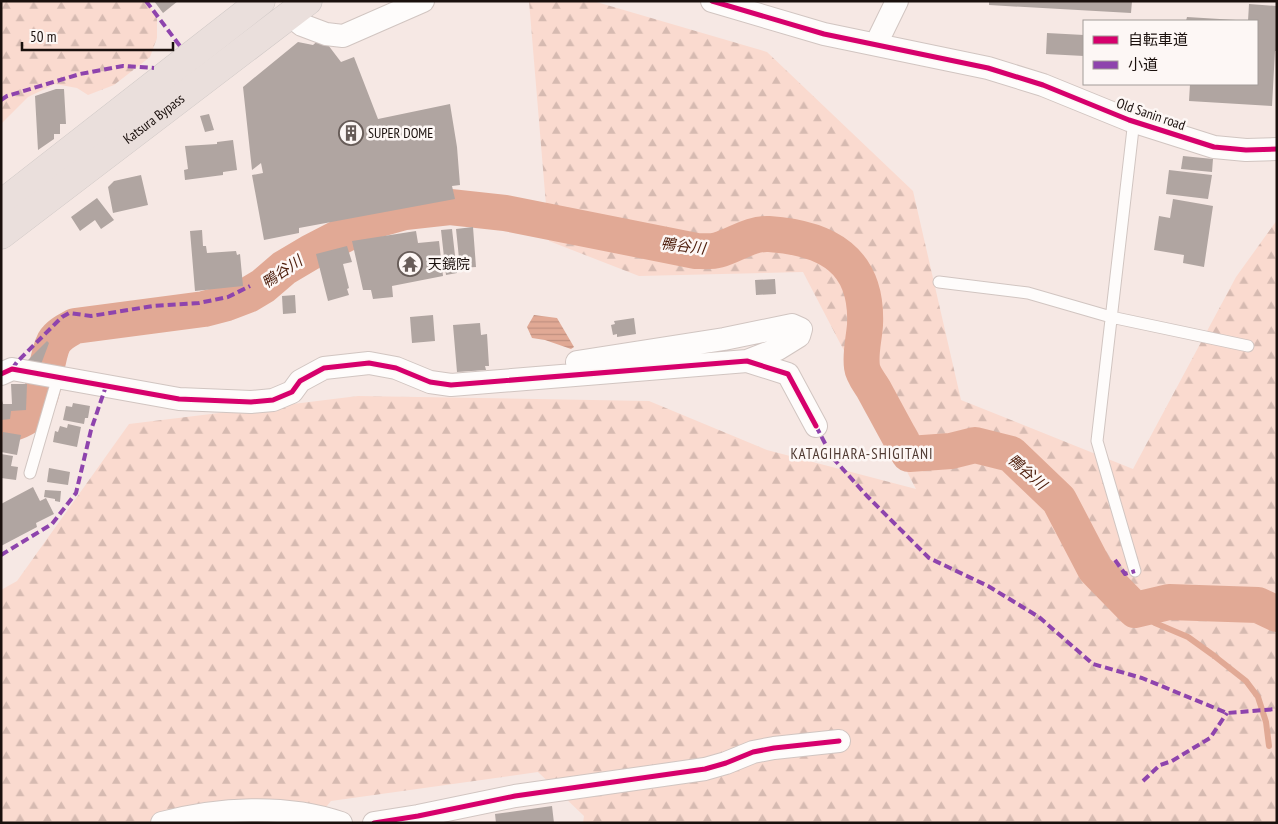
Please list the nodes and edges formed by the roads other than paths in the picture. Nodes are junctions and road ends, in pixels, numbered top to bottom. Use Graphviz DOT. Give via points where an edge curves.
graph roads {
  1 [pos="261,1"];
  2 [pos="423,1"];
  3 [pos="712,1"];
  4 [pos="897,1"];
  5 [pos="299,8"];
  6 [pos="876,44"];
  7 [pos="1134,120"];
  8 [pos="1277,149"];
  9 [pos="1,204"];
  10 [pos="1,235"];
  11 [pos="939,282"];
  12 [pos="1111,318"];
  13 [pos="1248,346"];
  14 [pos="746,361"];
  15 [pos="1,374"];
  16 [pos="50,376"];
  17 [pos="520,380"];
  18 [pos="816,426"];
  19 [pos="30,473"];
  20 [pos="1134,571"];
  21 [pos="839,741"];
  22 [pos="419,819"];
  23 [pos="162,823"];
  24 [pos="341,823"];
  25 [pos="374,823"];
  1 -- 9 [label="highway, Katsura Bypass"];
  2 -- 5 [label="street" via="343,36 302,25"];
  3 -- 6 [label="street, Old Sanin road" via="824,34"];
  4 -- 6 [label="street"];
  5 -- 10 [label="highway, Katsura Bypass"];
  6 -- 7 [label="street, Old Sanin road" via="988,68"];
  7 -- 8 [label="street, Old Sanin road" via="1214,146"];
  7 -- 12 [label="lane"];
  11 -- 12 [label="lane" via="1028,293"];
  12 -- 13 [label="lane"];
  12 -- 20 [label="lane" via="1097,440"];
  14 -- 17 [label="street"];
  14 -- 17 [label="street" via="778,350 799,336 801,329 792,325 568,363"];
  14 -- 18 [label="street" via="788,374"];
  15 -- 16 [label="street" via="12,369"];
  16 -- 17 [label="street" via="179,400 251,402 273,400 292,392 300,381 324,368 369,363 451,386"];
  16 -- 19 [label="lane"];
  21 -- 22 [label="street" via="753,752 705,769 515,796"];
  22 -- 25 [label="street"];
  23 -- 24 [label="street" via="188,816 270,809 318,815"];
}
